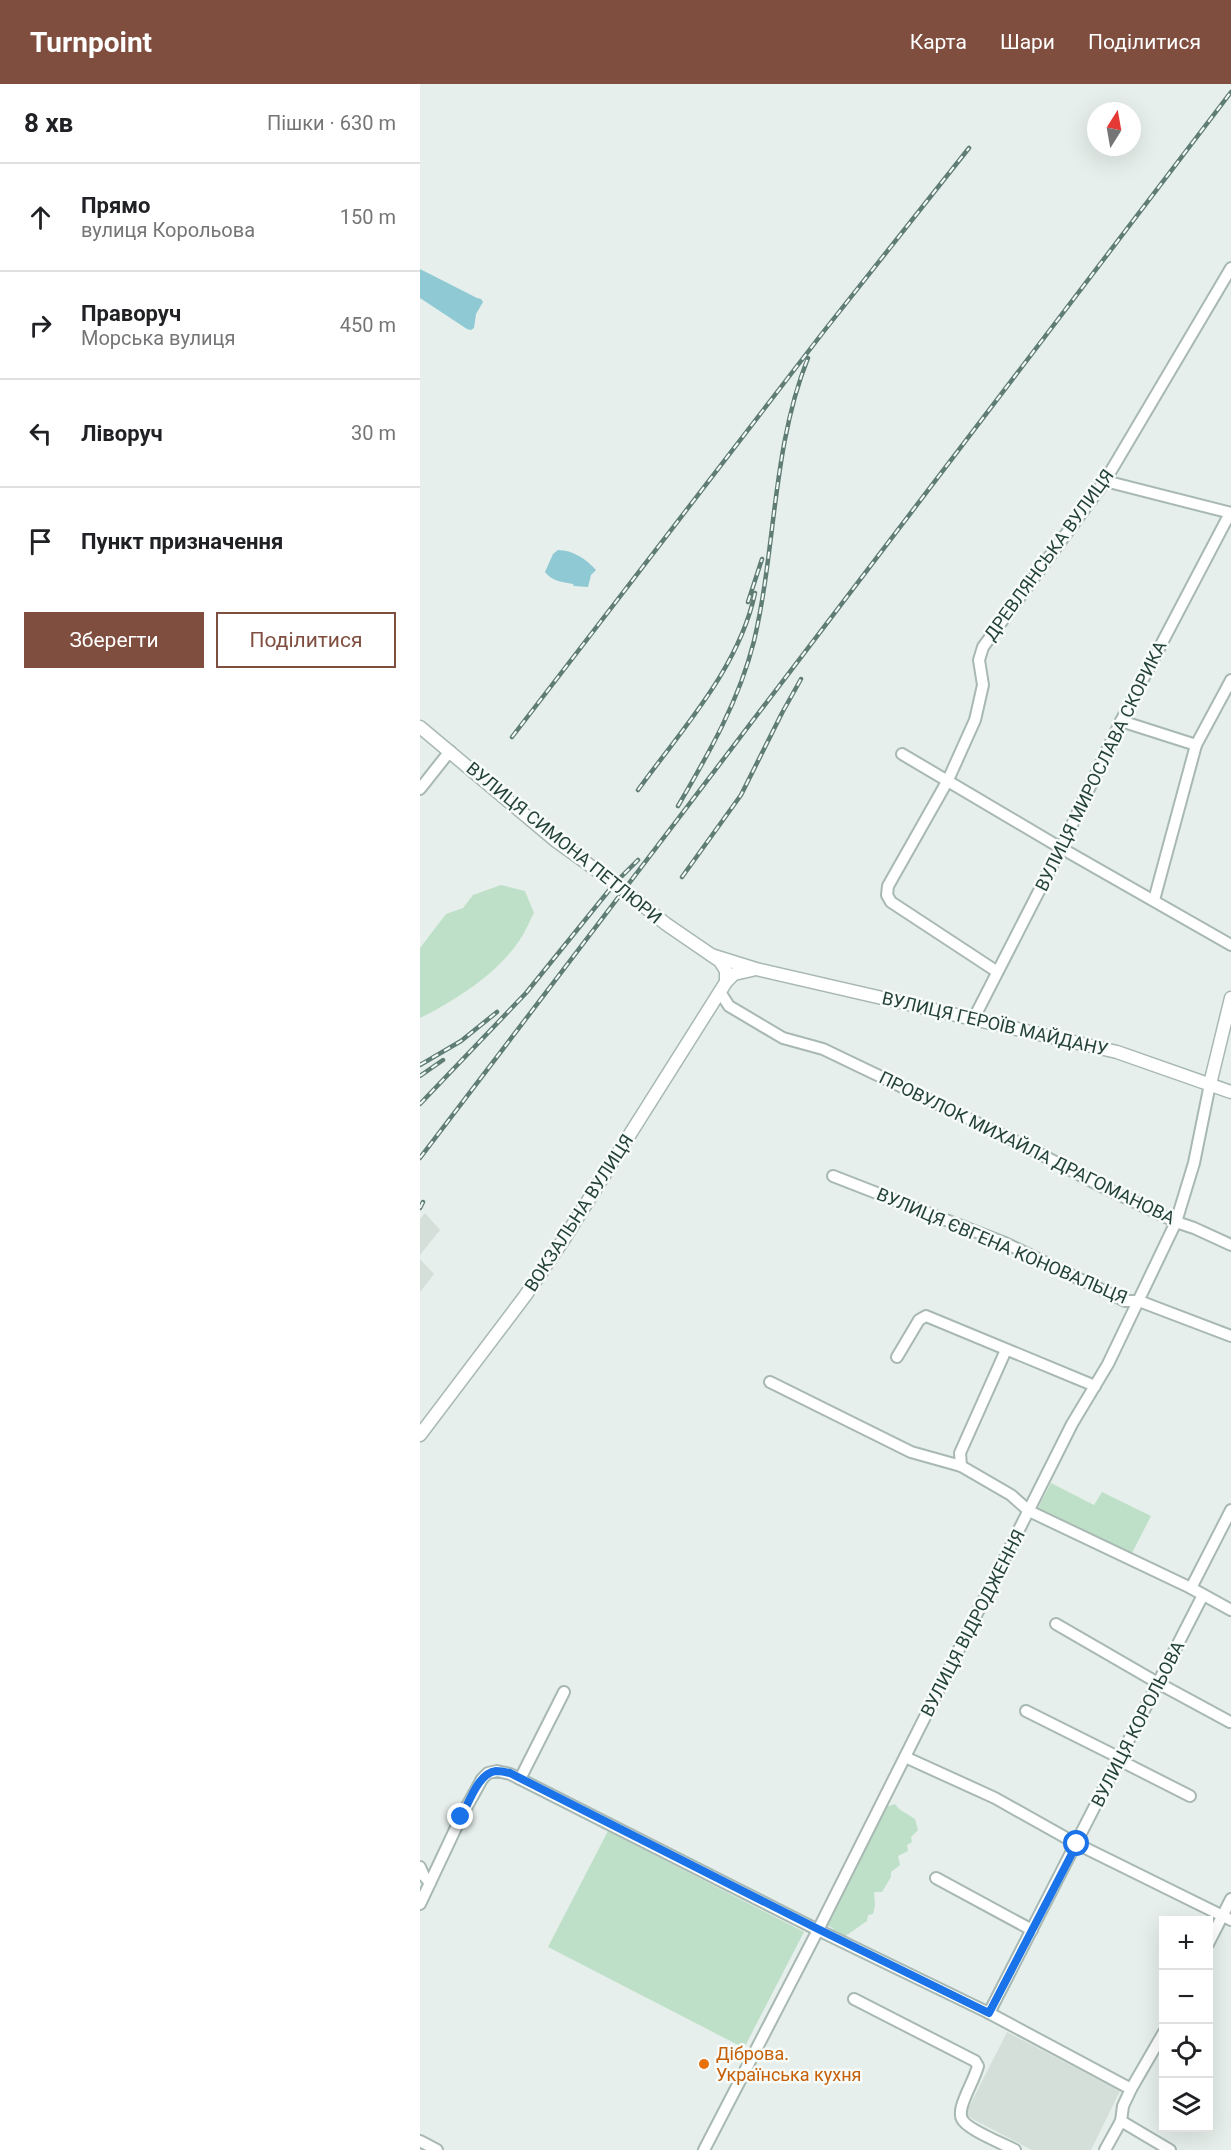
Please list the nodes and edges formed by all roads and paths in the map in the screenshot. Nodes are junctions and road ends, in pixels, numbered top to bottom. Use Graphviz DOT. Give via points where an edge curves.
graph roads {
  1 [pos="1231,268"];
  2 [pos="1105,481"];
  3 [pos="1231,515"];
  4 [pos="1231,680"];
  5 [pos="1120,721"];
  6 [pos="420,727"];
  7 [pos="1196,744"];
  8 [pos="450,751"];
  9 [pos="902,754"];
  10 [pos="948,780"];
  11 [pos="420,789"];
  12 [pos="1061,848"];
  13 [pos="1154,900"];
  14 [pos="1231,945"];
  15 [pos="711,955"];
  16 [pos="756,969"];
  17 [pos="996,971"];
  18 [pos="723,987"];
  19 [pos="1231,998"];
  20 [pos="974,1018"];
  21 [pos="1210,1084"];
  22 [pos="1231,1092"];
  23 [pos="833,1176"];
  24 [pos="1176,1222"];
  25 [pos="1231,1245"];
  26 [pos="1138,1301"];
  27 [pos="1231,1336"];
  28 [pos="1006,1350"];
  29 [pos="897,1357"];
  30 [pos="770,1382"];
  31 [pos="1095,1386"];
  32 [pos="420,1435"];
  33 [pos="961,1466"];
  34 [pos="1231,1510"];
  35 [pos="1029,1511"];
  36 [pos="1191,1588"];
  37 [pos="1203,1595"];
  38 [pos="1231,1610"];
  39 [pos="1056,1624"];
  40 [pos="1158,1683"];
  41 [pos="564,1692"];
  42 [pos="1026,1711"];
  43 [pos="1230,1722"];
  44 [pos="905,1756"];
  45 [pos="1120,1759"];
  46 [pos="520,1779"];
  47 [pos="1190,1796"];
  48 [pos="1077,1844"];
  49 [pos="420,1867"];
  50 [pos="936,1878"];
  51 [pos="430,1883"];
  52 [pos="1231,1899"];
  53 [pos="420,1904"];
  54 [pos="1227,1918"];
  55 [pos="818,1929"];
  56 [pos="1032,1930"];
  57 [pos="1213,1938"];
  58 [pos="855,1999"];
  59 [pos="989,2013"];
  60 [pos="1159,2041"];
  61 [pos="1131,2090"];
  62 [pos="1120,2121"];
  63 [pos="420,2141"];
  64 [pos="437,2150"];
  65 [pos="704,2150"];
  66 [pos="1015,2150"];
  67 [pos="1105,2150"];
  68 [pos="1170,2150"];
  1 -- 2 [label="street, ДРЕВЛЯНСЬКА ВУЛИЦЯ"];
  2 -- 3 [label="street"];
  2 -- 10 [label="street, ДРЕВЛЯНСЬКА ВУЛИЦЯ" via="980,651 983,685 975,720"];
  3 -- 5 [label="street, ВУЛИЦЯ МИРОСЛАВА СКОРИКА"];
  4 -- 7 [label="street"];
  5 -- 7 [label="street"];
  5 -- 12 [label="street, ВУЛИЦЯ МИРОСЛАВА СКОРИКА"];
  6 -- 8 [label="street, ВУЛИЦЯ СИМОНА ПЕТЛЮРИ"];
  7 -- 13 [label="street"];
  8 -- 11 [label="street"];
  8 -- 15 [label="street, ВУЛИЦЯ СИМОНА ПЕТЛЮРИ" via="556,841"];
  9 -- 10 [label="street"];
  10 -- 12 [label="street"];
  10 -- 17 [label="street, ДРЕВЛЯНСЬКА ВУЛИЦЯ" via="894,873 887,895 891,902"];
  12 -- 13 [label="street"];
  12 -- 17 [label="street, ВУЛИЦЯ МИРОСЛАВА СКОРИКА"];
  13 -- 14 [label="street"];
  15 -- 16 [label="street, ВУЛИЦЯ ГЕРОЇВ МАЙДАНУ"];
  15 -- 18 [label="street" via="726,971"];
  16 -- 18 [label="street" via="734,974"];
  16 -- 20 [label="street, ВУЛИЦЯ ГЕРОЇВ МАЙДАНУ"];
  17 -- 20 [label="street, ВУЛИЦЯ МИРОСЛАВА СКОРИКА"];
  18 -- 24 [label="street, ПРОВУЛОК МИХАЙЛА ДРАГОМАНОВА" via="729,1006 783,1038 823,1049"];
  18 -- 32 [label="street, ВОКЗАЛЬНА ВУЛИЦЯ" via="562,1242"];
  19 -- 21 [label="street"];
  20 -- 21 [label="street, ВУЛИЦЯ ГЕРОЇВ МАЙДАНУ" via="1117,1052"];
  21 -- 22 [label="street, ВУЛИЦЯ ГЕРОЇВ МАЙДАНУ"];
  21 -- 24 [label="street, ВУЛИЦЯ ВІДРОДЖЕННЯ" via="1194,1163"];
  23 -- 26 [label="street, ВУЛИЦЯ ЄВГЕНА КОНОВАЛЬЦЯ" via="1005,1243 1125,1301"];
  24 -- 25 [label="street, ПРОВУЛОК МИХАЙЛА ДРАГОМАНОВА"];
  24 -- 26 [label="street, ВУЛИЦЯ ВІДРОДЖЕННЯ"];
  26 -- 27 [label="street, ВУЛИЦЯ ЄВГЕНА КОНОВАЛЬЦЯ"];
  26 -- 31 [label="street, ВУЛИЦЯ ВІДРОДЖЕННЯ"];
  28 -- 29 [label="street" via="926,1316 919,1320"];
  28 -- 31 [label="street"];
  28 -- 33 [label="street" via="960,1453"];
  30 -- 33 [label="street" via="911,1452"];
  31 -- 35 [label="street, ВУЛИЦЯ ВІДРОДЖЕННЯ"];
  33 -- 35 [label="street" via="1011,1495"];
  34 -- 36 [label="street"];
  35 -- 36 [label="street"];
  35 -- 44 [label="street, ВУЛИЦЯ ВІДРОДЖЕННЯ"];
  36 -- 37 [label="street"];
  37 -- 38 [label="street"];
  37 -- 40 [label="street, ВУЛИЦЯ КОРОЛЬОВА"];
  39 -- 40 [label="street"];
  40 -- 43 [label="street"];
  40 -- 45 [label="street, ВУЛИЦЯ КОРОЛЬОВА"];
  41 -- 46 [label="street"];
  42 -- 45 [label="street"];
  44 -- 48 [label="street" via="995,1798"];
  44 -- 55 [label="street, ВУЛИЦЯ ВІДРОДЖЕННЯ"];
  45 -- 47 [label="street"];
  45 -- 48 [label="street, ВУЛИЦЯ КОРОЛЬОВА"];
  46 -- 51 [label="street" via="497,1771 482,1779"];
  46 -- 55 [label="street"];
  48 -- 54 [label="street"];
  48 -- 56 [label="street, ВУЛИЦЯ КОРОЛЬОВА"];
  49 -- 51 [label="street"];
  50 -- 56 [label="street"];
  51 -- 53 [label="street"];
  52 -- 54 [label="street"];
  54 -- 57 [label="street"];
  55 -- 59 [label="street"];
  55 -- 65 [label="street, ВУЛИЦЯ ВІДРОДЖЕННЯ"];
  56 -- 59 [label="street, ВУЛИЦЯ КОРОЛЬОВА"];
  58 -- 66 [label="street" via="975,2061 975,2078 962,2106 963,2122"];
  59 -- 61 [label="street"];
  60 -- 61 [label="street"];
  61 -- 62 [label="street"];
  62 -- 67 [label="street"];
  62 -- 68 [label="street"];
  63 -- 64 [label="street"];
}
